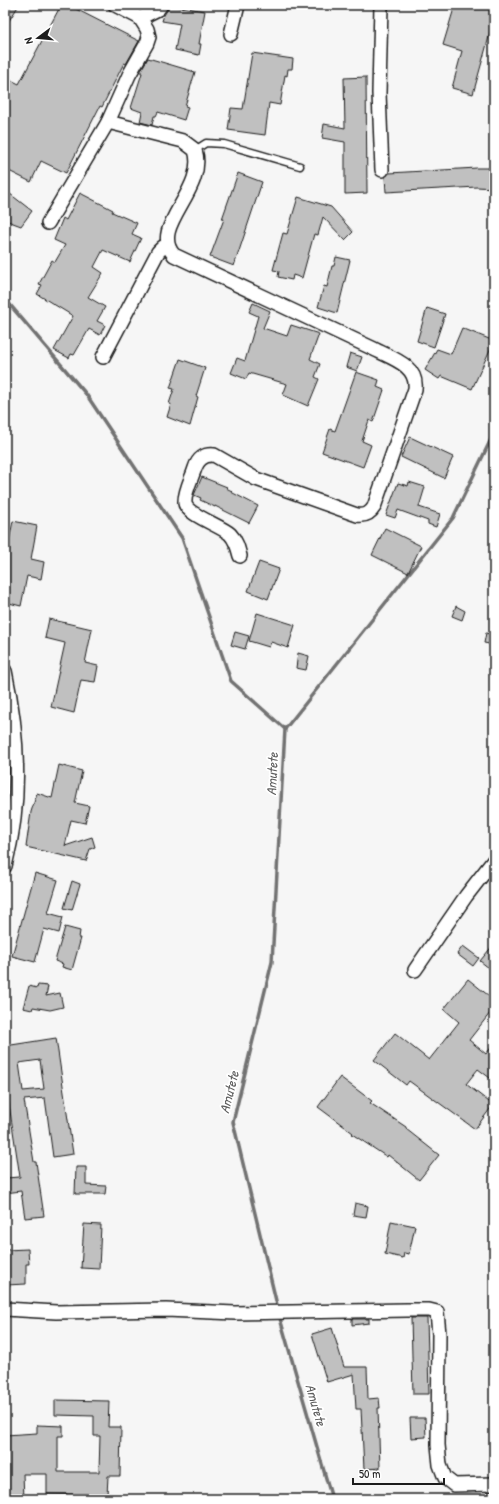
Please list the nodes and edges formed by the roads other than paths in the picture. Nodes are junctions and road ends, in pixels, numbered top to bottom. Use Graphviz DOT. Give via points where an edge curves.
graph roads {
  1 [pos="115,5"];
  2 [pos="161,5"];
  3 [pos="238,5"];
  4 [pos="381,5"];
  5 [pos="140,18"];
  6 [pos="231,34"];
  7 [pos="108,122"];
  8 [pos="195,150"];
  9 [pos="300,166"];
  10 [pos="382,170"];
  11 [pos="48,223"];
  12 [pos="167,245"];
  13 [pos="103,357"];
  14 [pos="240,556"];
  15 [pos="5,672"];
  16 [pos="494,860"];
  17 [pos="5,866"];
  18 [pos="415,970"];
  19 [pos="5,1309"];
  20 [pos="494,1484"];
  1 -- 5 [label="street"];
  2 -- 5 [label="street"];
  3 -- 6 [label="street"];
  4 -- 10 [label="street" via="379,93"];
  5 -- 7 [label="street" via="147,28 149,37"];
  7 -- 8 [label="street" via="183,141"];
  7 -- 11 [label="street"];
  8 -- 9 [label="lane" via="206,143 224,144"];
  8 -- 12 [label="street" via="198,164 195,178 168,229"];
  12 -- 13 [label="street" via="158,252"];
  12 -- 14 [label="street" via="178,258 406,365 414,379 415,389 374,507 367,515 357,515 256,479 214,454 201,458 186,494 186,508 221,527 230,535"];
  15 -- 17 [label="street" via="14,722 18,785 10,848"];
  16 -- 18 [label="street"];
  19 -- 20 [label="street" via="56,1312 436,1312 439,1334 440,1465 445,1478 454,1485"];
}
